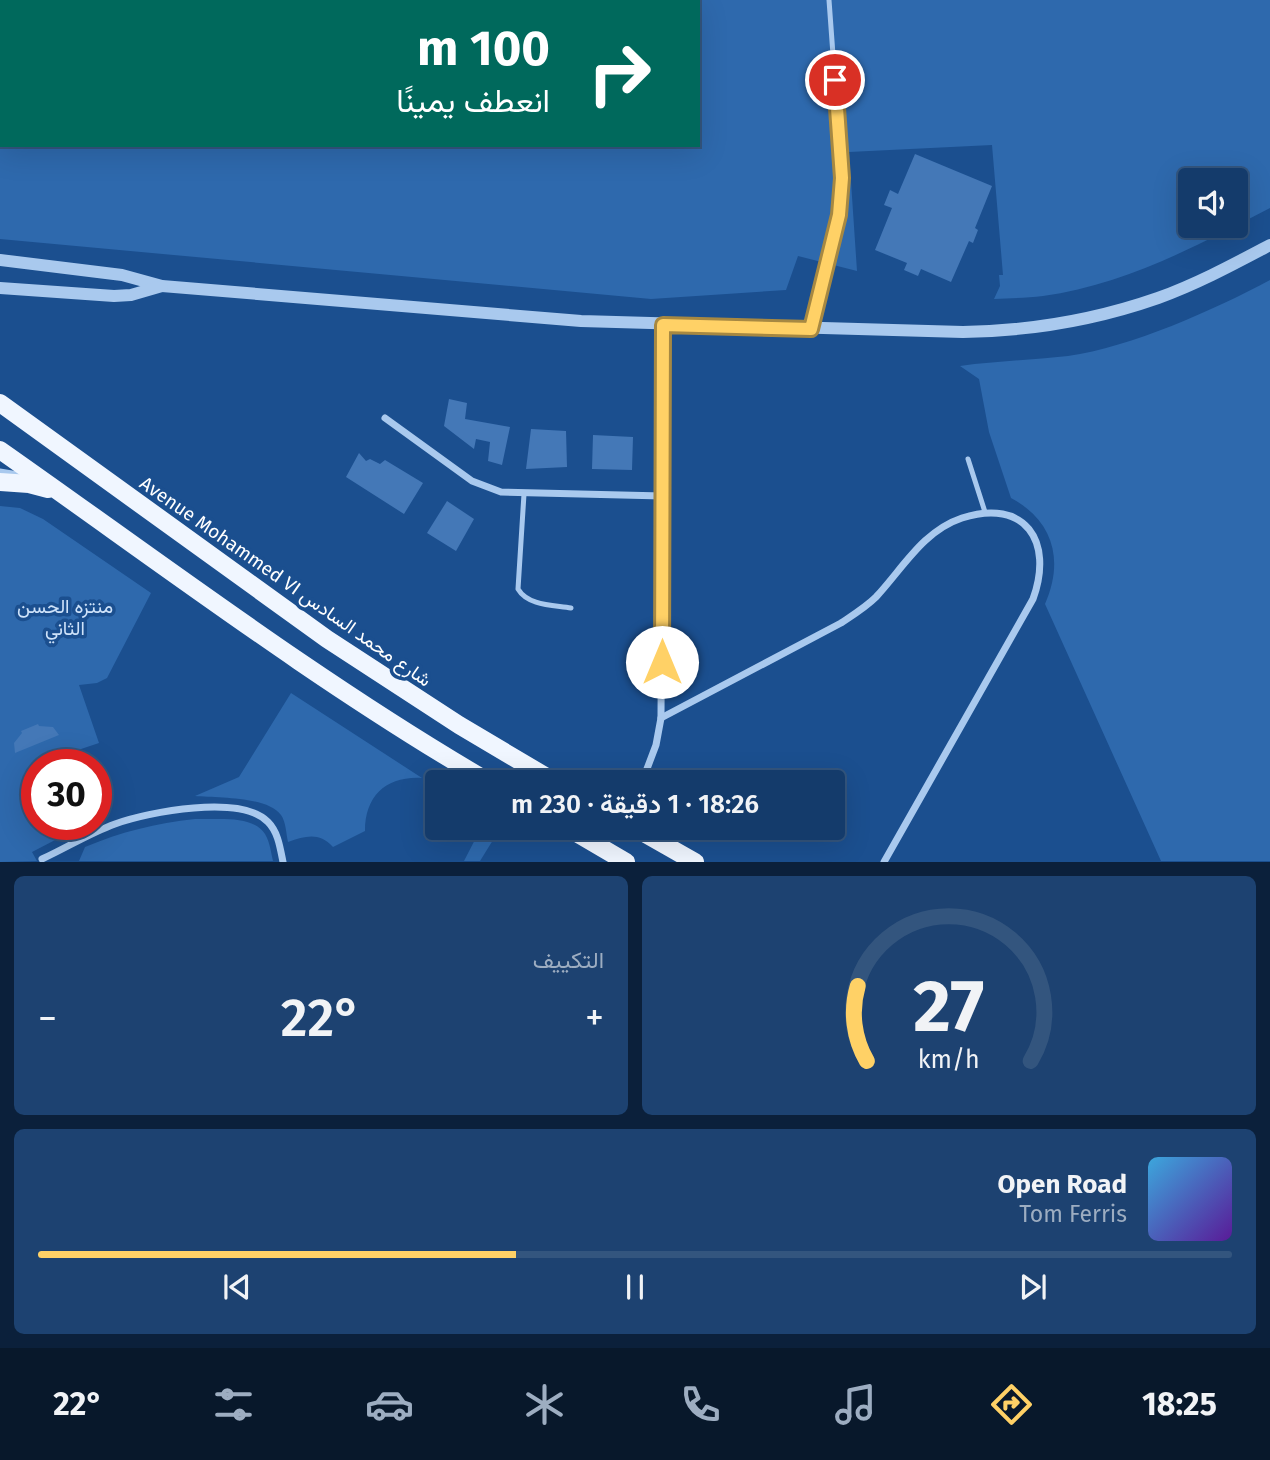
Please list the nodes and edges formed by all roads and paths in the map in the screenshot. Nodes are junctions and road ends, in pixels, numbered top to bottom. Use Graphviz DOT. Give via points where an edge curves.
graph roads {
  1 [pos="829,0"];
  2 [pos="1270,245"];
  3 [pos="0,260"];
  4 [pos="162,286"];
  5 [pos="0,288"];
  6 [pos="663,325"];
  7 [pos="811,329"];
  8 [pos="0,402"];
  9 [pos="385,418"];
  10 [pos="0,450"];
  11 [pos="968,458"];
  12 [pos="0,471"];
  13 [pos="36,475"];
  14 [pos="0,482"];
  15 [pos="63,494"];
  16 [pos="524,494"];
  17 [pos="663,496"];
  18 [pos="985,512"];
  19 [pos="571,608"];
  20 [pos="661,718"];
  21 [pos="468,770"];
  22 [pos="535,770"];
  23 [pos="647,770"];
  24 [pos="588,840"];
  25 [pos="656,840"];
  26 [pos="42,859"];
  27 [pos="283,862"];
  28 [pos="626,862"];
  29 [pos="695,862"];
  30 [pos="884,862"];
  1 -- 7 [label="lane" via="842,178 835,233"];
  2 -- 7 [label="street" via="1159,298 1043,327 963,332"];
  3 -- 4 [label="street" via="122,275"];
  4 -- 5 [label="street" via="114,296"];
  4 -- 6 [label="street" via="515,317"];
  6 -- 7 [label="street"];
  6 -- 17 [label="street"];
  8 -- 22 [label="main road, Avenue Mohammed VI شارع محمد السادس" via="338,646"];
  9 -- 16 [label="street" via="472,481"];
  10 -- 13 [label="main road"];
  11 -- 18 [label="lane"];
  12 -- 13 [label="lane"];
  13 -- 15 [label="main road"];
  14 -- 15 [label="main road"];
  15 -- 21 [label="main road" via="309,668"];
  16 -- 17 [label="street"];
  16 -- 19 [label="lane" via="518,589 532,601"];
  17 -- 20 [label="street"];
  18 -- 20 [label="street" via="962,518 923,541 874,599 850,617"];
  18 -- 30 [label="street" via="1012,516 1033,533 1040,559 1038,586"];
  20 -- 23 [label="street"];
  24 -- 28 [label="main road"];
  25 -- 29 [label="main road"];
  26 -- 27 [label="street" via="134,818 228,808 267,820"];
}
